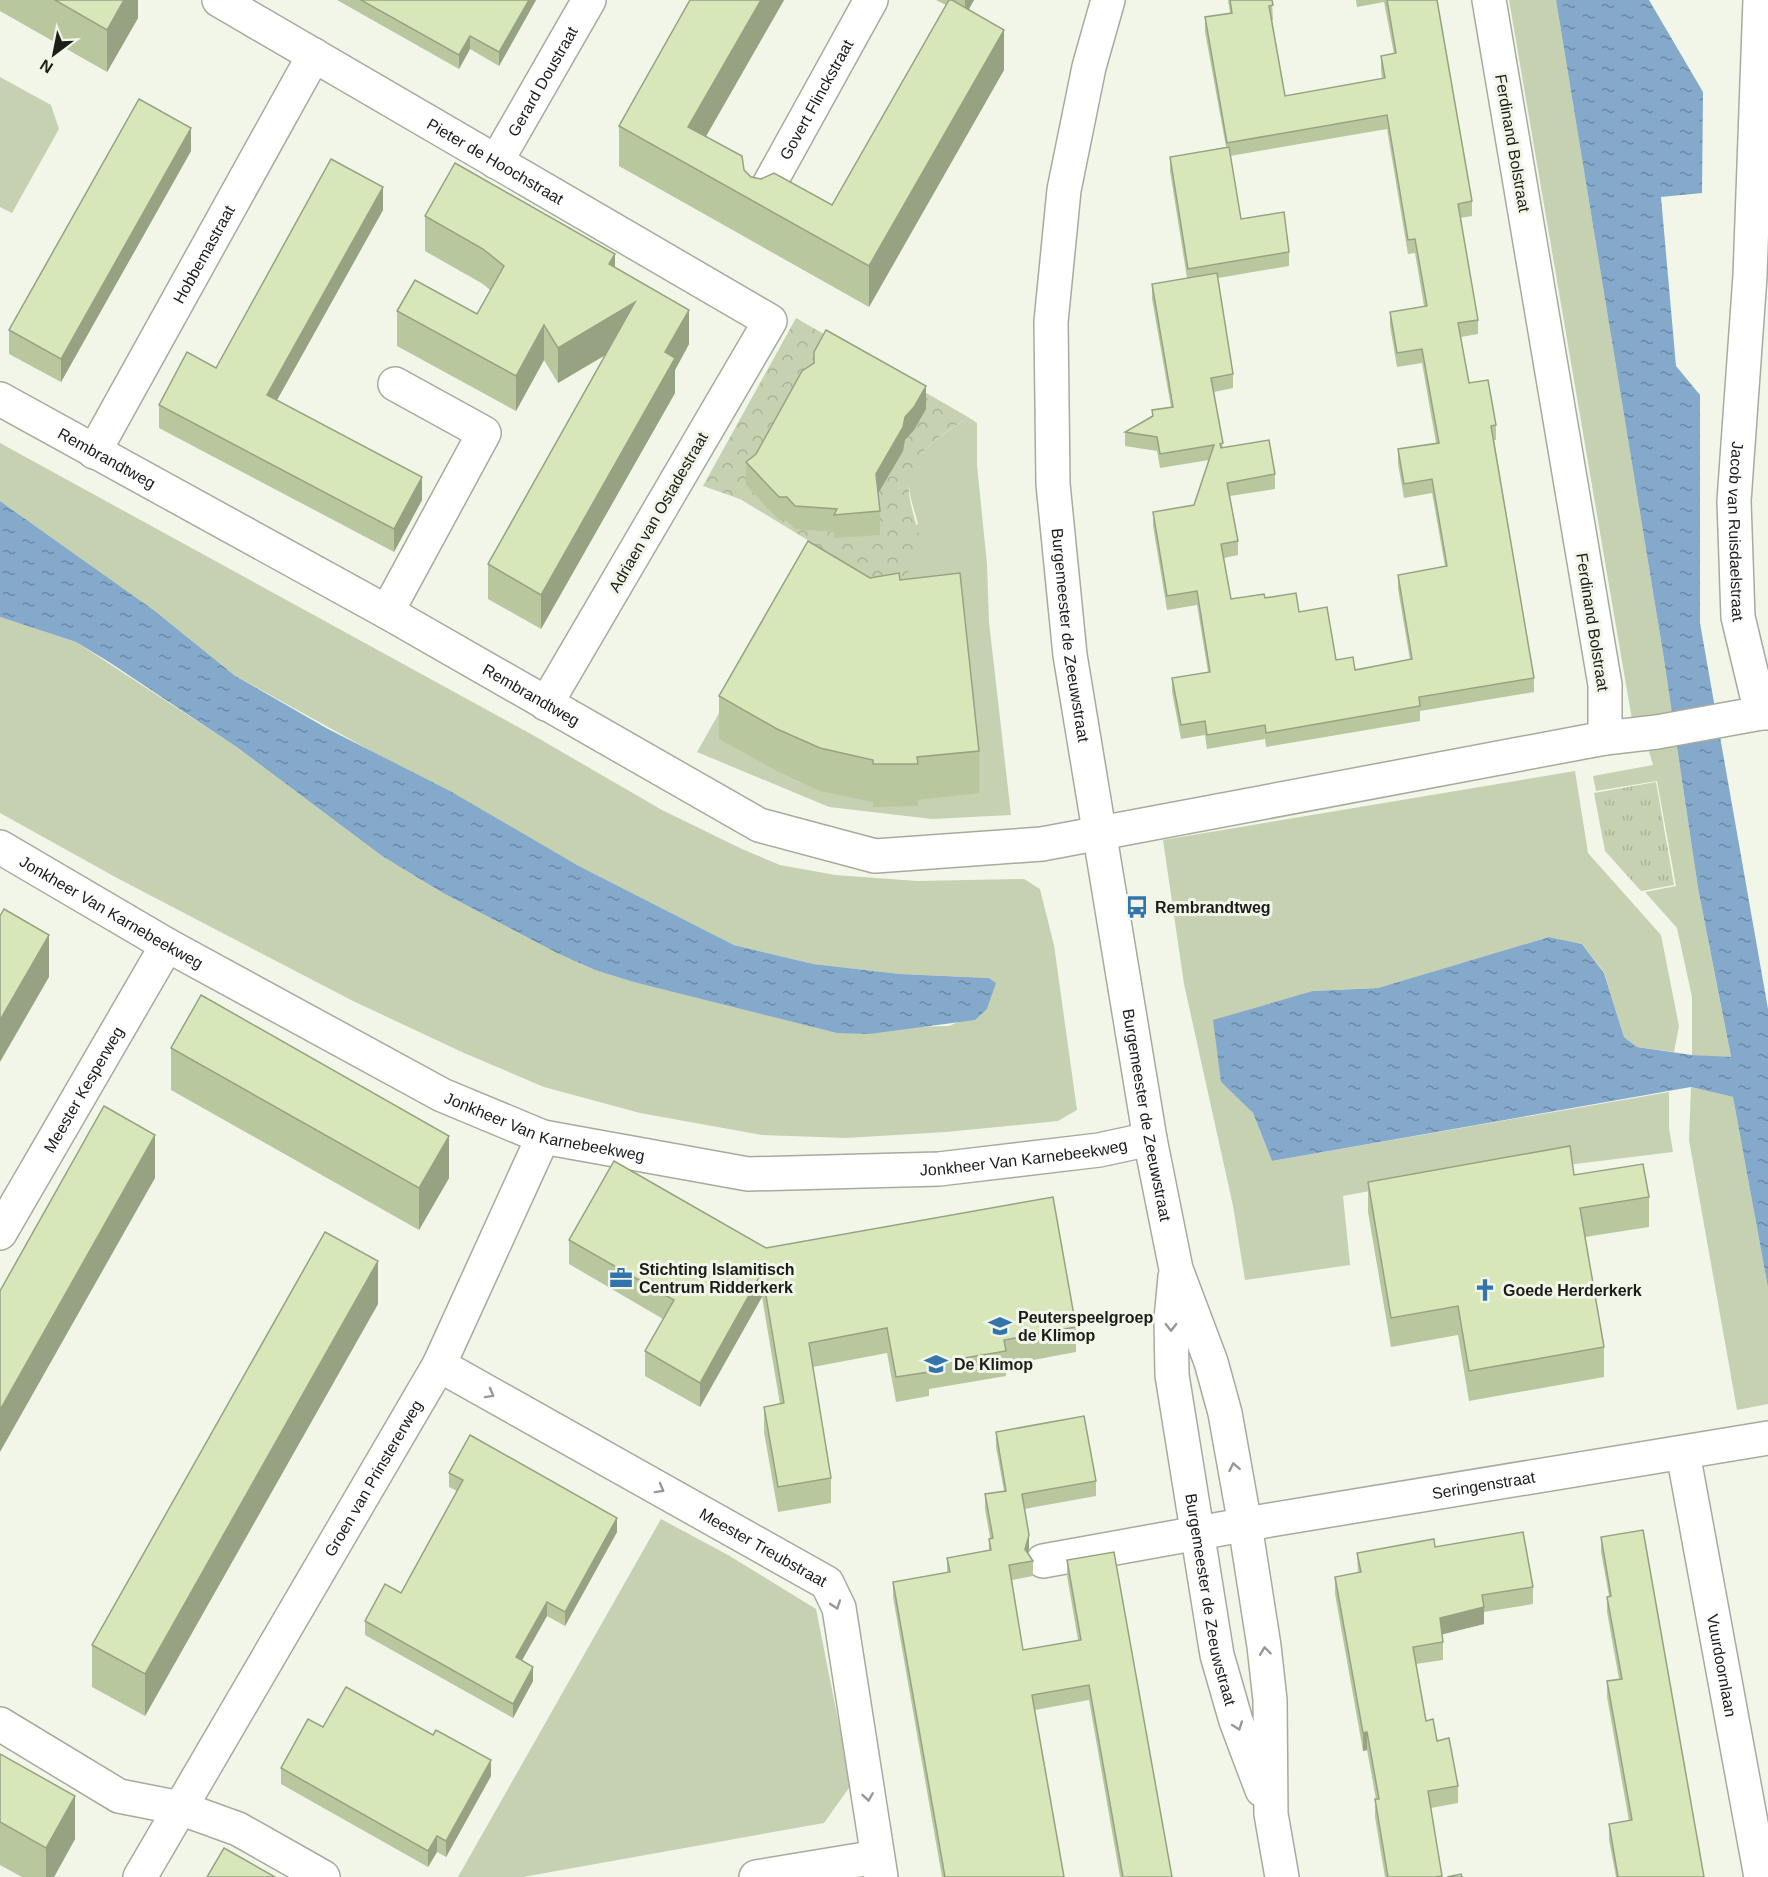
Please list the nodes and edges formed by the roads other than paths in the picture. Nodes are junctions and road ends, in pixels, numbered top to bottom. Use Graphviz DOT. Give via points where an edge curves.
graph roads {
  1 [pos="219,0"];
  2 [pos="589,0"];
  3 [pos="871,0"];
  4 [pos="1108,0"];
  5 [pos="1489,0"];
  6 [pos="1760,0"];
  7 [pos="314,55"];
  8 [pos="496,162"];
  9 [pos="760,201"];
  10 [pos="1759,277"];
  11 [pos="770,321"];
  12 [pos="395,384"];
  13 [pos="0,399"];
  14 [pos="94,452"];
  15 [pos="387,612"];
  16 [pos="546,704"];
  17 [pos="1764,713"];
  18 [pos="1605,738"];
  19 [pos="1099,834"];
  20 [pos="0,847"];
  21 [pos="167,945"];
  22 [pos="543,1137"];
  23 [pos="1150,1139"];
  24 [pos="0,1233"];
  25 [pos="1176,1269"];
  26 [pos="439,1365"];
  27 [pos="1768,1438"];
  28 [pos="1683,1452"];
  29 [pos="1245,1524"];
  30 [pos="1199,1533"];
  31 [pos="1043,1561"];
  32 [pos="0,1725"];
  33 [pos="180,1808"];
  34 [pos="1271,1814"];
  35 [pos="879,1867"];
  36 [pos="140,1877"];
  37 [pos="323,1877"];
  38 [pos="756,1877"];
  39 [pos="1282,1877"];
  40 [pos="1761,1877"];
  1 -- 7 [label="street, Pieter de Hoochstraat"];
  2 -- 8 [label="street, Gerard Doustraat"];
  3 -- 9 [label="street, Govert Flinckstraat"];
  4 -- 19 [label="street, Burgemeester de Zeeuwstraat" via="1089,67 1064,190 1051,322 1053,484 1070,656"];
  5 -- 18 [label="street, Ferdinand Bolstraat" via="1605,685"];
  6 -- 10 [label="street, Jacob van Ruisdaelstraat"];
  7 -- 8 [label="street, Pieter de Hoochstraat"];
  7 -- 14 [label="street, Hobbemastraat"];
  8 -- 11 [label="street, Pieter de Hoochstraat"];
  10 -- 17 [label="street, Jacob van Ruisdaelstraat" via="1734,501 1738,617"];
  11 -- 16 [label="street, Adriaen van Ostadestraat"];
  12 -- 15 [label="street" via="484,433"];
  13 -- 14 [label="street, Rembrandtweg"];
  14 -- 15 [label="street, Rembrandtweg"];
  15 -- 16 [label="street, Rembrandtweg"];
  16 -- 19 [label="street, Rembrandtweg" via="759,825 875,856 1042,844"];
  17 -- 18 [label="street, Jacob van Ruisdaelstraat"];
  18 -- 19 [label="street"];
  19 -- 23 [label="street, Burgemeester de Zeeuwstraat"];
  20 -- 21 [label="street, Jonkheer Van Karnebeekweg"];
  21 -- 22 [label="street, Jonkheer Van Karnebeekweg" via="442,1095"];
  21 -- 24 [label="street, Meester Kesperweg"];
  22 -- 23 [label="street, Jonkheer Van Karnebeekweg" via="748,1174 939,1169 1100,1150"];
  22 -- 26 [label="street, Groen van Prinstererweg"];
  23 -- 25 [label="street, Burgemeester de Zeeuwstraat"];
  29 -- 25 [label="street, Burgemeester de Zeeuwstraat, one-way" via="1225,1413 1211,1362"];
  25 -- 30 [label="street, Burgemeester de Zeeuwstraat, one-way" via="1171,1319 1172,1375"];
  26 -- 33 [label="street, Groen van Prinstererweg"];
  26 -- 35 [label="street, Meester Treubstraat, one-way" via="827,1583 838,1608"];
  27 -- 28 [label="street, Seringenstraat"];
  28 -- 29 [label="street, Seringenstraat"];
  28 -- 40 [label="street, Vuurdoornlaan"];
  29 -- 30 [label="street, Seringenstraat"];
  34 -- 29 [label="street, Burgemeester de Zeeuwstraat, one-way" via="1270,1700"];
  30 -- 31 [label="street, Seringenstraat"];
  30 -- 34 [label="street, Burgemeester de Zeeuwstraat, one-way" via="1217,1655 1236,1721"];
  32 -- 33 [label="street" via="119,1796"];
  33 -- 36 [label="street, Groen van Prinstererweg"];
  33 -- 37 [label="street" via="238,1829"];
  34 -- 39 [label="street, Burgemeester de Zeeuwstraat"];
  35 -- 38 [label="street"];
}
